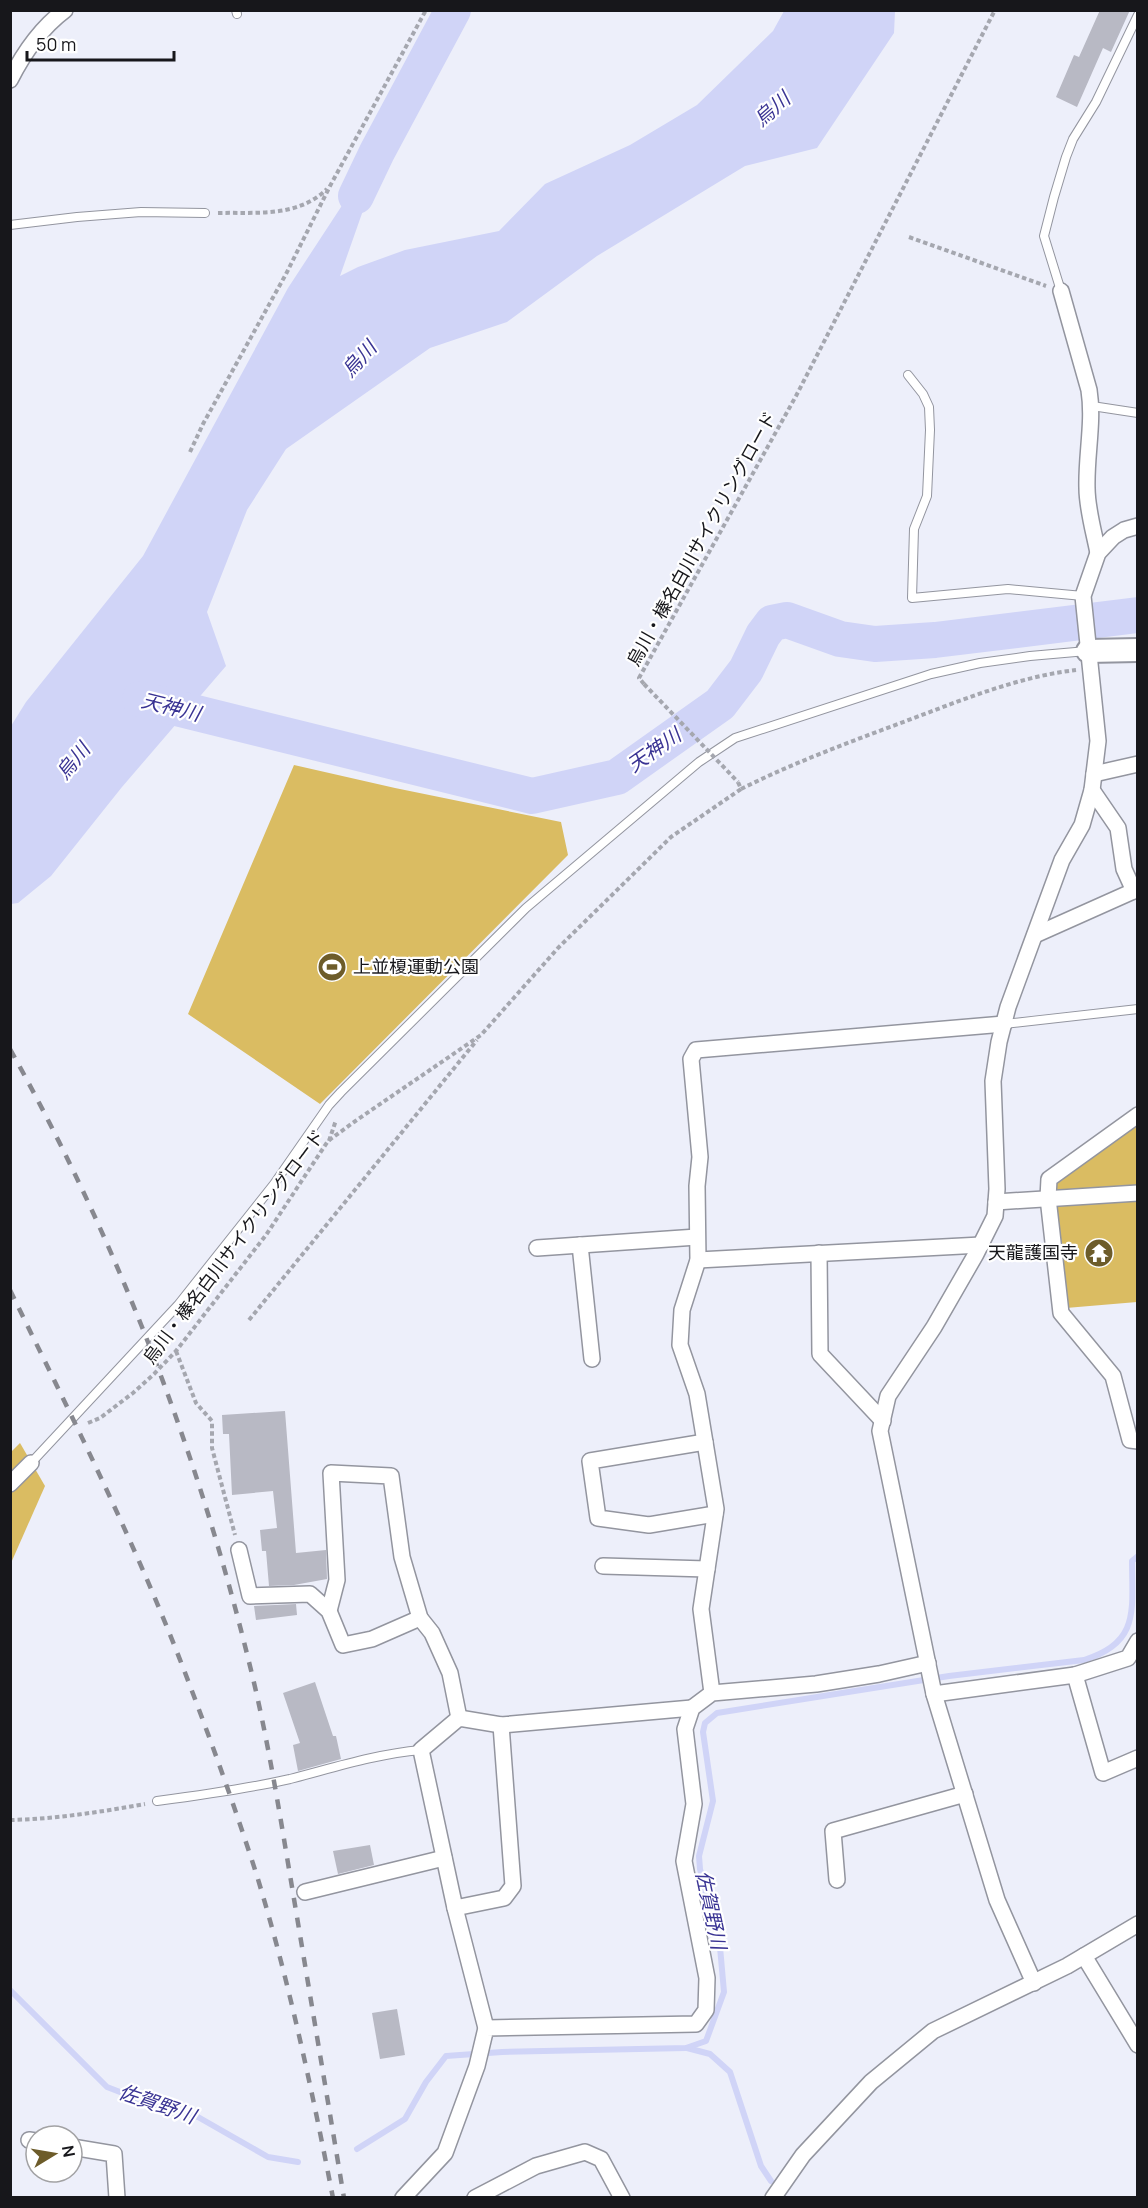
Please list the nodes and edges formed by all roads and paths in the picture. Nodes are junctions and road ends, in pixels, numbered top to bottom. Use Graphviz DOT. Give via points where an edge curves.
graph roads {
  1 [pos="65,10"];
  2 [pos="426,10"];
  3 [pos="995,10"];
  4 [pos="1137,15"];
  5 [pos="10,80"];
  6 [pos="330,186"];
  7 [pos="205,213"];
  8 [pos="10,225"];
  9 [pos="909,237"];
  10 [pos="1061,291"];
  11 [pos="908,375"];
  12 [pos="1092,406"];
  13 [pos="1137,413"];
  14 [pos="190,452"];
  15 [pos="1137,526"];
  16 [pos="1098,553"];
  17 [pos="1084,601"];
  18 [pos="1137,650"];
  19 [pos="1085,653"];
  20 [pos="1137,764"];
  21 [pos="1094,774"];
  22 [pos="741,789"];
  23 [pos="1092,790"];
  24 [pos="1136,890"];
  25 [pos="1035,934"];
  26 [pos="1137,1010"];
  27 [pos="1004,1024"];
  28 [pos="481,1035"];
  29 [pos="1137,1115"];
  30 [pos="1137,1193"];
  31 [pos="1048,1198"];
  32 [pos="996,1202"];
  33 [pos="698,1237"];
  34 [pos="580,1245"];
  35 [pos="981,1245"];
  36 [pos="537,1248"];
  37 [pos="819,1253"];
  38 [pos="698,1260"];
  39 [pos="249,1320"];
  40 [pos="176,1351"];
  41 [pos="592,1359"];
  42 [pos="882,1421"];
  43 [pos="60,1432"];
  44 [pos="1137,1441"];
  45 [pos="705,1442"];
  46 [pos="31,1463"];
  47 [pos="10,1484"];
  48 [pos="715,1514"];
  49 [pos="239,1551"];
  50 [pos="603,1566"];
  51 [pos="707,1569"];
  52 [pos="329,1611"];
  53 [pos="420,1618"];
  54 [pos="1137,1641"];
  55 [pos="1075,1675"];
  56 [pos="931,1679"];
  57 [pos="712,1693"];
  58 [pos="692,1708"];
  59 [pos="459,1718"];
  60 [pos="501,1725"];
  61 [pos="421,1750"];
  62 [pos="1137,1758"];
  63 [pos="964,1794"];
  64 [pos="157,1801"];
  65 [pos="10,1820"];
  66 [pos="444,1858"];
  67 [pos="837,1880"];
  68 [pos="305,1892"];
  69 [pos="455,1908"];
  70 [pos="1137,1924"];
  71 [pos="1084,1956"];
  72 [pos="1034,1983"];
  73 [pos="485,2031"];
  74 [pos="1137,2044"];
  75 [pos="84,2149"];
  76 [pos="117,2198"];
  77 [pos="403,2198"];
  78 [pos="475,2198"];
  79 [pos="622,2198"];
  80 [pos="773,2198"];
  1 -- 5 [label="street" via="41,33"];
  2 -- 6 [label="path"];
  3 -- 22 [label="path, 烏川・榛名白川サイクリングロード, bridge" via="796,396 639,678"];
  4 -- 10 [label="lane" via="1096,102 1073,140 1054,197 1044,236"];
  6 -- 7 [label="path" via="304,205 287,211"];
  6 -- 14 [label="path"];
  7 -- 8 [label="lane" via="141,212"];
  9 -- 10 [label="path"];
  10 -- 12 [label="street"];
  11 -- 17 [label="lane" via="929,407 930,430 927,496 914,529 912,598 1008,589"];
  12 -- 13 [label="lane"];
  12 -- 16 [label="street" via="1086,491"];
  15 -- 16 [label="street" via="1113,537"];
  16 -- 17 [label="street"];
  17 -- 19 [label="street"];
  18 -- 19 [label="street"];
  19 -- 21 [label="street" via="1098,741"];
  19 -- 22 [label="path" via="814,755"];
  19 -- 43 [label="lane" via="1000,660 931,674 735,738 699,762 526,908 341,1092 178,1305"];
  20 -- 21 [label="street"];
  21 -- 23 [label="street"];
  22 -- 28 [label="path, 烏川・榛名白川サイクリングロード" via="671,837 558,948"];
  23 -- 24 [label="street" via="1118,828 1124,869"];
  23 -- 25 [label="street" via="1082,825 1062,860"];
  24 -- 25 [label="street"];
  25 -- 27 [label="street"];
  26 -- 27 [label="lane"];
  27 -- 32 [label="street" via="993,1081"];
  27 -- 33 [label="street" via="696,1050 691,1059 700,1157"];
  28 -- 39 [label="path"];
  28 -- 40 [label="path, 烏川・榛名白川サイクリングロード" via="328,1141 266,1235"];
  29 -- 31 [label="street" via="1049,1179"];
  30 -- 31 [label="street"];
  31 -- 32 [label="street"];
  31 -- 44 [label="street" via="1061,1313 1113,1376 1130,1440"];
  32 -- 35 [label="street" via="995,1216"];
  33 -- 34 [label="street"];
  33 -- 38 [label="street"];
  34 -- 36 [label="street"];
  34 -- 41 [label="street"];
  35 -- 37 [label="street"];
  35 -- 42 [label="street" via="888,1396"];
  37 -- 38 [label="street"];
  37 -- 42 [label="street" via="820,1354"];
  38 -- 45 [label="street" via="682,1310 680,1345 697,1394"];
  40 -- 43 [label="path, 烏川・榛名白川サイクリングロード" via="100,1418"];
  40 -- 49 [label="path" via="196,1403 212,1421 212,1448"];
  42 -- 56 [label="street" via="880,1431"];
  43 -- 46 [label="lane"];
  45 -- 48 [label="street"];
  45 -- 48 [label="street" via="590,1461 596,1507 598,1518 649,1525"];
  46 -- 47 [label="street"];
  48 -- 51 [label="street"];
  49 -- 52 [label="street" via="250,1596 310,1594"];
  50 -- 51 [label="street"];
  51 -- 57 [label="street" via="701,1609"];
  52 -- 53 [label="street" via="343,1645 372,1639"];
  52 -- 53 [label="street" via="337,1580 331,1473 391,1476 402,1557"];
  53 -- 59 [label="street" via="432,1633 450,1673"];
  54 -- 55 [label="street" via="1128,1658"];
  55 -- 56 [label="street"];
  55 -- 62 [label="street" via="1103,1773"];
  56 -- 57 [label="street" via="879,1674"];
  56 -- 63 [label="street"];
  57 -- 58 [label="street"];
  58 -- 60 [label="street"];
  58 -- 73 [label="street" via="685,1729 694,1804 684,1861 708,1978 706,2010 696,2024"];
  59 -- 60 [label="street"];
  59 -- 61 [label="street"];
  60 -- 69 [label="street" via="513,1886 504,1898"];
  61 -- 64 [label="lane" via="388,1753 228,1792"];
  61 -- 66 [label="street"];
  63 -- 67 [label="street" via="833,1831"];
  63 -- 72 [label="street" via="997,1900"];
  64 -- 65 [label="path" via="84,1815"];
  66 -- 68 [label="street"];
  66 -- 69 [label="street"];
  69 -- 73 [label="street"];
  70 -- 71 [label="street"];
  71 -- 72 [label="street"];
  71 -- 74 [label="street"];
  72 -- 80 [label="street" via="933,2031 879,2074 803,2155"];
  73 -- 77 [label="street" via="477,2066 445,2153"];
  75 -- 76 [label="street" via="114,2154"];
  78 -- 79 [label="street" via="536,2166 585,2152 601,2159"];
}
